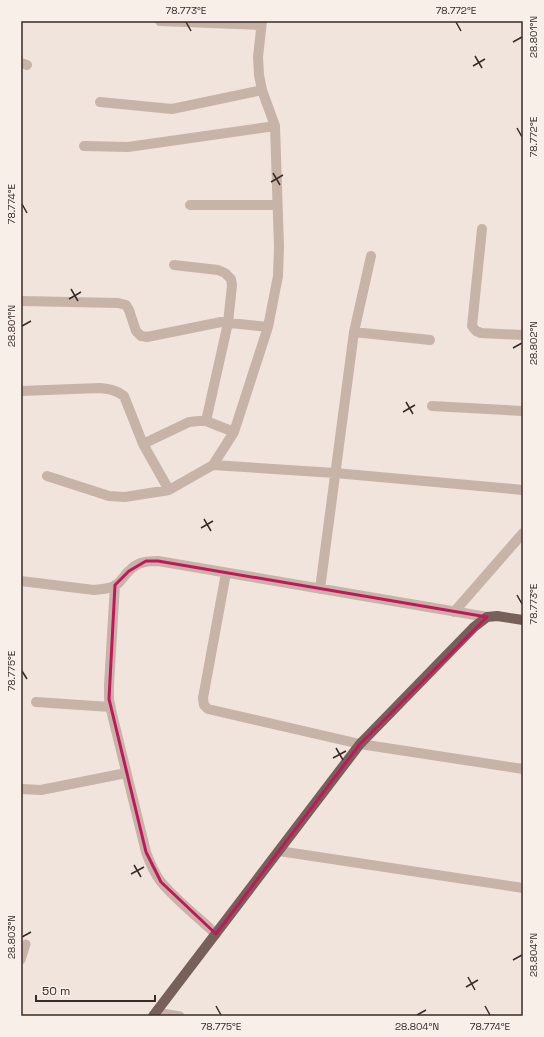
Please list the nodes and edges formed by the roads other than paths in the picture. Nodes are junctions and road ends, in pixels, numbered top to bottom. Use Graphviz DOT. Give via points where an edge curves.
graph roads {
  1 [pos="160,21"];
  2 [pos="262,23"];
  3 [pos="262,90"];
  4 [pos="100,102"];
  5 [pos="275,126"];
  6 [pos="84,146"];
  7 [pos="190,205"];
  8 [pos="277,205"];
  9 [pos="482,229"];
  10 [pos="371,256"];
  11 [pos="174,265"];
  12 [pos="22,301"];
  13 [pos="228,323"];
  14 [pos="268,327"];
  15 [pos="354,332"];
  16 [pos="523,336"];
  17 [pos="430,340"];
  18 [pos="21,391"];
  19 [pos="432,406"];
  20 [pos="523,411"];
  21 [pos="206,421"];
  22 [pos="234,432"];
  23 [pos="143,444"];
  24 [pos="213,465"];
  25 [pos="335,473"];
  26 [pos="47,476"];
  27 [pos="169,490"];
  28 [pos="523,490"];
  29 [pos="523,534"];
  30 [pos="226,572"];
  31 [pos="21,581"];
  32 [pos="115,585"];
  33 [pos="320,589"];
  34 [pos="454,612"];
  35 [pos="487,617"];
  36 [pos="523,620"];
  37 [pos="36,702"];
  38 [pos="110,707"];
  39 [pos="360,744"];
  40 [pos="523,769"];
  41 [pos="126,773"];
  42 [pos="21,789"];
  43 [pos="279,851"];
  44 [pos="523,888"];
  45 [pos="216,934"];
  46 [pos="26,944"];
  47 [pos="21,960"];
  48 [pos="155,1014"];
  49 [pos="180,1016"];
  1 -- 2 [label="street"];
  2 -- 3 [label="street" via="258,57"];
  3 -- 4 [label="street" via="172,109"];
  3 -- 5 [label="street"];
  5 -- 6 [label="street" via="128,146"];
  5 -- 8 [label="street"];
  7 -- 8 [label="street"];
  8 -- 14 [label="street" via="278,276"];
  9 -- 16 [label="street" via="472,326 481,333"];
  10 -- 15 [label="street"];
  11 -- 13 [label="street" via="225,273 232,285"];
  12 -- 13 [label="street" via="126,305 136,331 147,337 221,322"];
  13 -- 14 [label="street"];
  13 -- 21 [label="street"];
  14 -- 22 [label="street"];
  15 -- 17 [label="street"];
  15 -- 25 [label="street"];
  18 -- 23 [label="street" via="109,388 118,391 124,396"];
  19 -- 20 [label="street"];
  21 -- 22 [label="street"];
  21 -- 23 [label="street" via="189,422"];
  22 -- 24 [label="street"];
  23 -- 27 [label="street"];
  24 -- 25 [label="street"];
  24 -- 27 [label="street"];
  25 -- 28 [label="street"];
  25 -- 33 [label="street"];
  26 -- 27 [label="street" via="117,497"];
  29 -- 34 [label="street"];
  30 -- 32 [label="street" via="146,561 136,565"];
  30 -- 33 [label="street"];
  30 -- 39 [label="street" via="203,698 204,705 208,709"];
  31 -- 32 [label="street" via="94,590"];
  32 -- 38 [label="street"];
  33 -- 34 [label="street"];
  34 -- 35 [label="street"];
  35 -- 36 [label="main road"];
  35 -- 39 [label="main road" via="474,627"];
  37 -- 38 [label="street"];
  38 -- 41 [label="street"];
  39 -- 40 [label="street"];
  39 -- 43 [label="main road"];
  41 -- 42 [label="street" via="41,790"];
  41 -- 45 [label="street" via="152,868 161,882"];
  43 -- 44 [label="street"];
  43 -- 45 [label="main road"];
  45 -- 48 [label="main road"];
  46 -- 47 [label="lane"];
  48 -- 49 [label="lane"];
}
